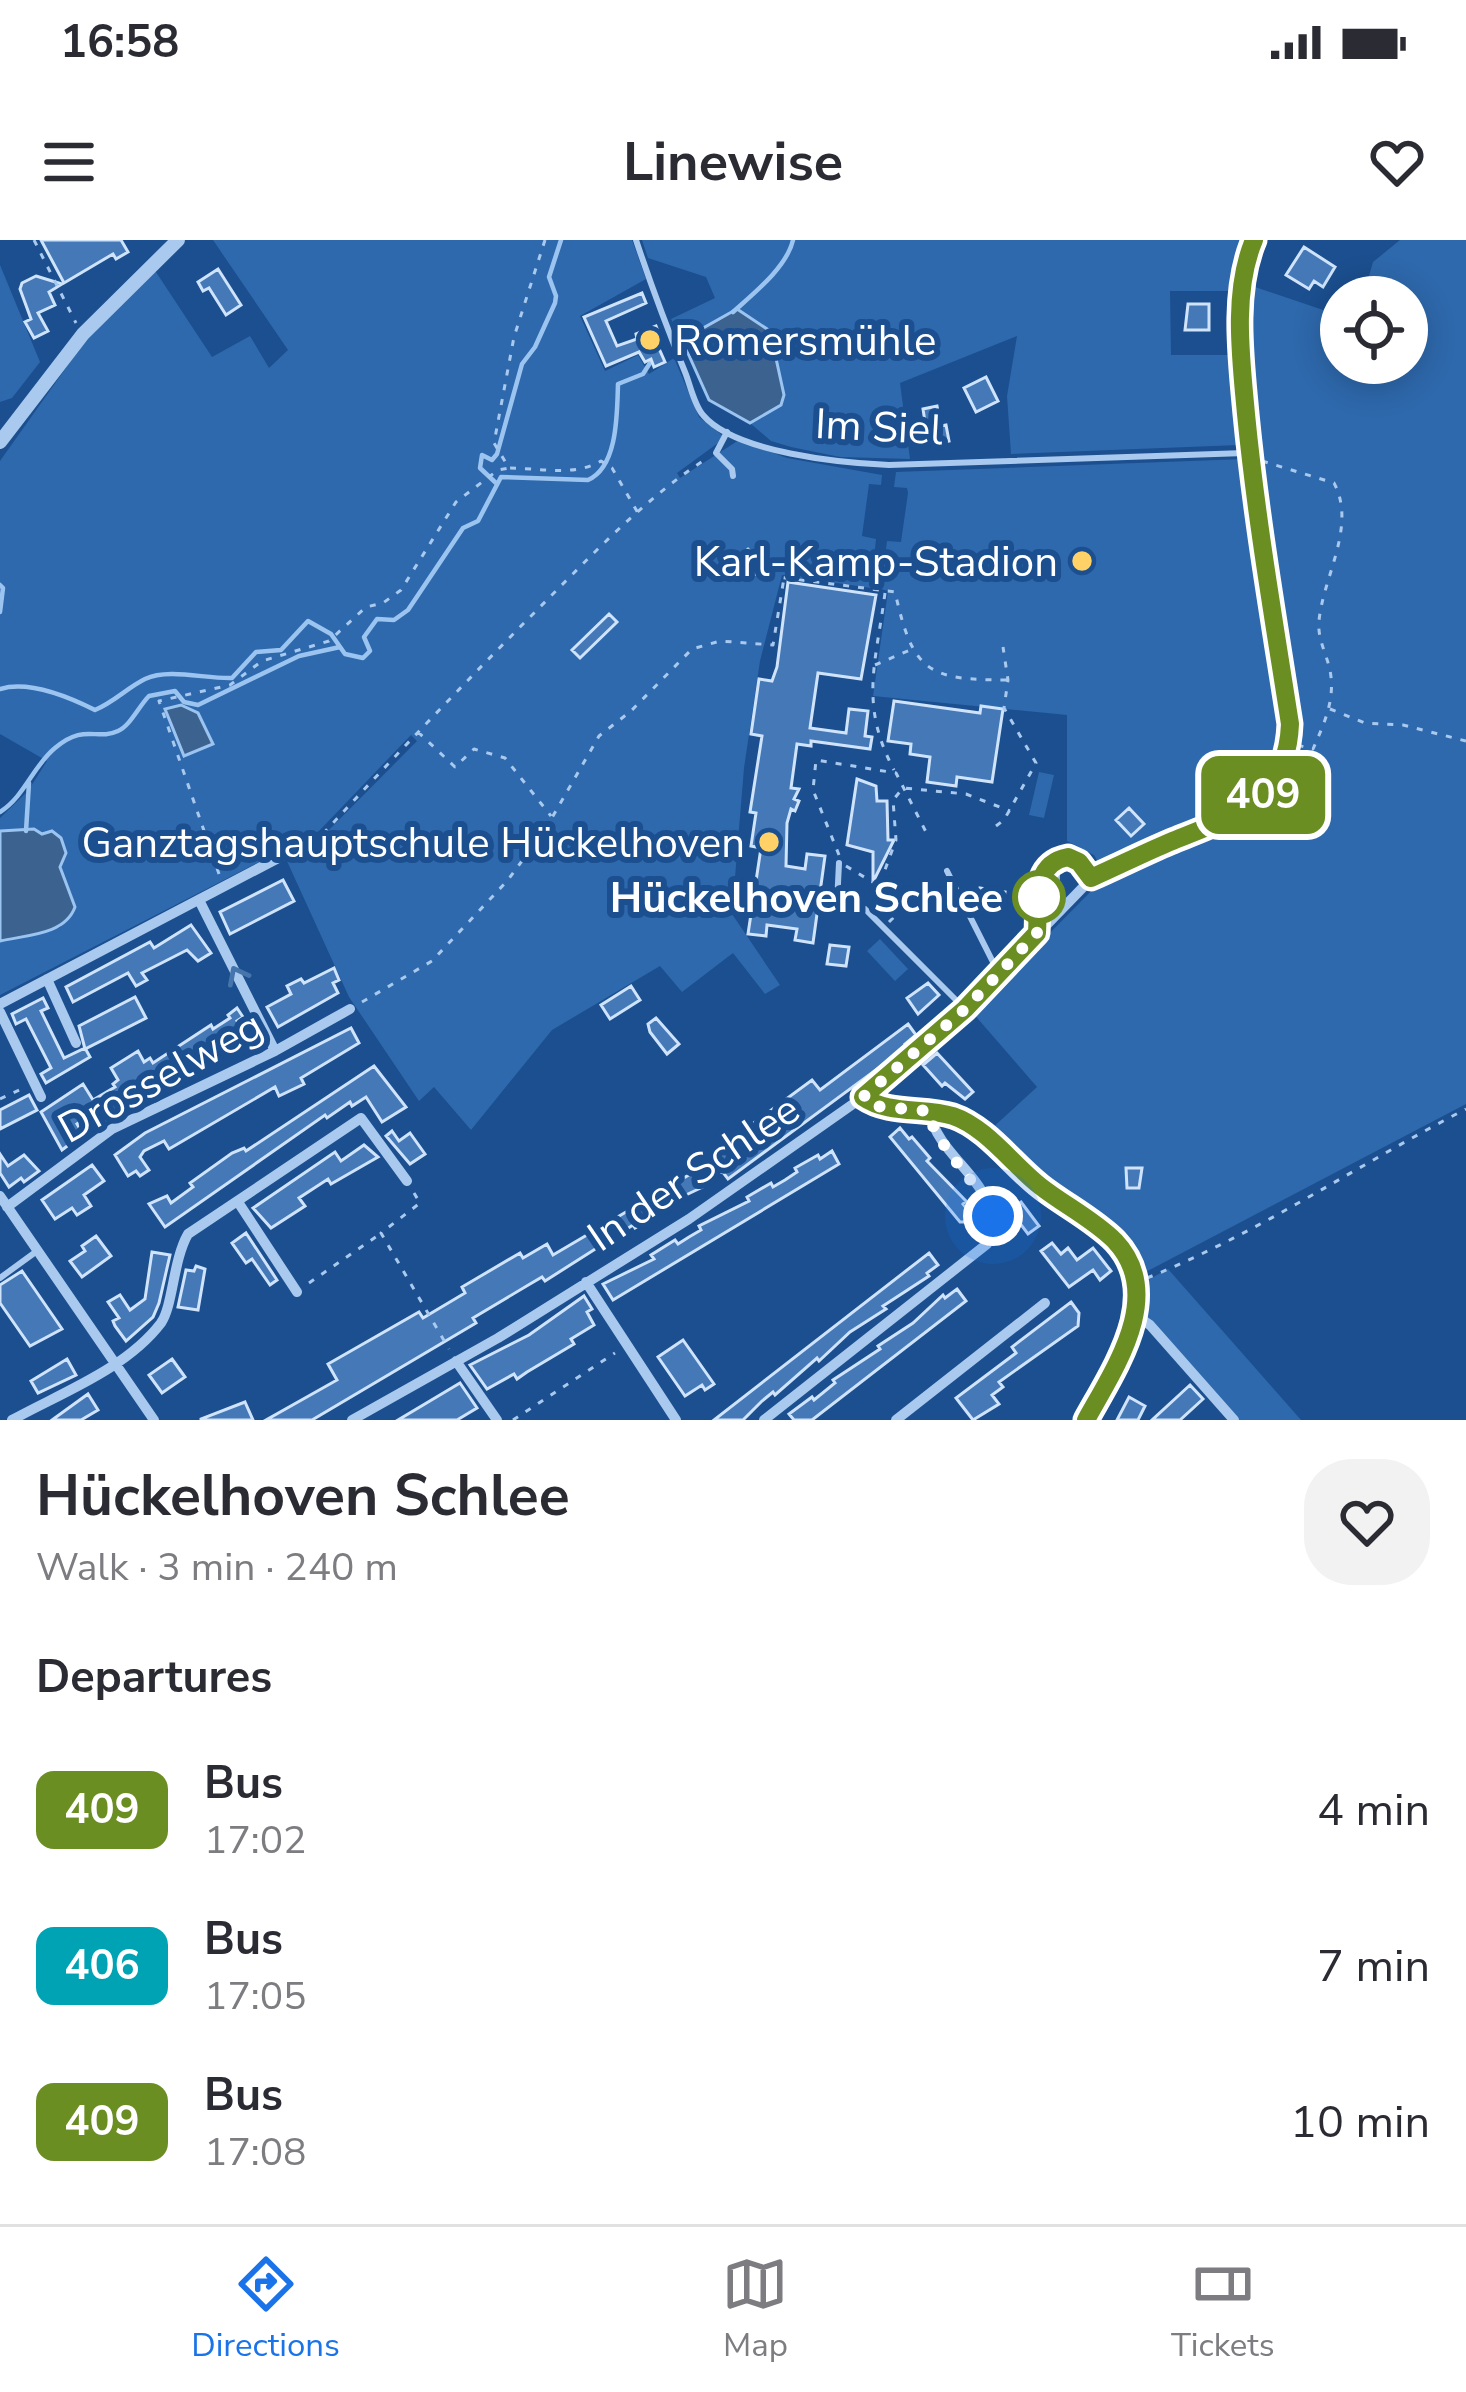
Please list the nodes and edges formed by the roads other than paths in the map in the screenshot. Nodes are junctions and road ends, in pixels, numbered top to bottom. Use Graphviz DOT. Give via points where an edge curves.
graph roads {
  1 [pos="178,240"];
  2 [pos="636,240"];
  3 [pos="1254,240"];
  4 [pos="5,422"];
  5 [pos="727,432"];
  6 [pos="0,442"];
  7 [pos="1248,453"];
  8 [pos="733,476"];
  9 [pos="284,855"];
  10 [pos="839,860"];
  11 [pos="1052,862"];
  12 [pos="947,871"];
  13 [pos="1091,878"];
  14 [pos="199,899"];
  15 [pos="1053,917"];
  16 [pos="1037,933"];
  17 [pos="999,974"];
  18 [pos="47,979"];
  19 [pos="0,1008"];
  20 [pos="350,1009"];
  21 [pos="965,1009"];
  22 [pos="76,1043"];
  23 [pos="275,1051"];
  24 [pos="40,1097"];
  25 [pos="863,1097"];
  26 [pos="928,1111"];
  27 [pos="407,1180"];
  28 [pos="3,1202"];
  29 [pos="238,1202"];
  30 [pos="37,1251"];
  31 [pos="0,1278"];
  32 [pos="586,1282"];
  33 [pos="297,1292"];
  34 [pos="1046,1304"];
  35 [pos="1135,1315"];
  36 [pos="456,1361"];
  37 [pos="117,1363"];
  38 [pos="12,1420"];
  39 [pos="154,1420"];
  40 [pos="352,1420"];
  41 [pos="497,1420"];
  42 [pos="676,1420"];
  43 [pos="764,1420"];
  44 [pos="896,1420"];
  45 [pos="1086,1420"];
  46 [pos="1234,1420"];
  1 -- 4 [label="street"];
  2 -- 5 [label="lane" via="702,414"];
  3 -- 7 [label="street" via="1242,300"];
  4 -- 6 [label="street"];
  5 -- 7 [label="lane, Im Siel" via="840,464"];
  5 -- 8 [label="lane" via="716,453"];
  7 -- 13 [label="street" via="1289,743 1255,803"];
  9 -- 14 [label="street"];
  10 -- 21 [label="lane" via="837,903 865,909"];
  11 -- 13 [label="street" via="1068,857"];
  11 -- 15 [label="street"];
  11 -- 16 [label="street" via="1041,875"];
  12 -- 17 [label="lane"];
  13 -- 15 [label="street, In der Schlee"];
  14 -- 18 [label="street"];
  23 -- 14 [label="street, one-way"];
  15 -- 16 [label="street, In der Schlee"];
  16 -- 17 [label="street, In der Schlee"];
  17 -- 21 [label="street, In der Schlee"];
  18 -- 19 [label="street"];
  18 -- 22 [label="street"];
  19 -- 24 [label="street"];
  20 -- 23 [label="street, Drosselweg"];
  21 -- 25 [label="street, In der Schlee"];
  23 -- 28 [label="street, Drosselweg" via="112,1129"];
  25 -- 26 [label="street" via="875,1106"];
  25 -- 32 [label="street, In der Schlee"];
  26 -- 35 [label="street" via="974,1129 1096,1225 1133,1270"];
  26 -- 43 [label="street" via="932,1130 993,1216 987,1244"];
  27 -- 29 [label="street" via="362,1118"];
  28 -- 30 [label="street"];
  29 -- 33 [label="street"];
  29 -- 37 [label="street" via="188,1234 176,1254 164,1320"];
  30 -- 31 [label="lane"];
  30 -- 37 [label="street"];
  32 -- 36 [label="street, In der Schlee"];
  32 -- 42 [label="street"];
  34 -- 44 [label="street"];
  35 -- 45 [label="street"];
  35 -- 46 [label="street"];
  36 -- 40 [label="street, In der Schlee"];
  36 -- 41 [label="street"];
  37 -- 38 [label="street"];
  37 -- 39 [label="street"];
}
